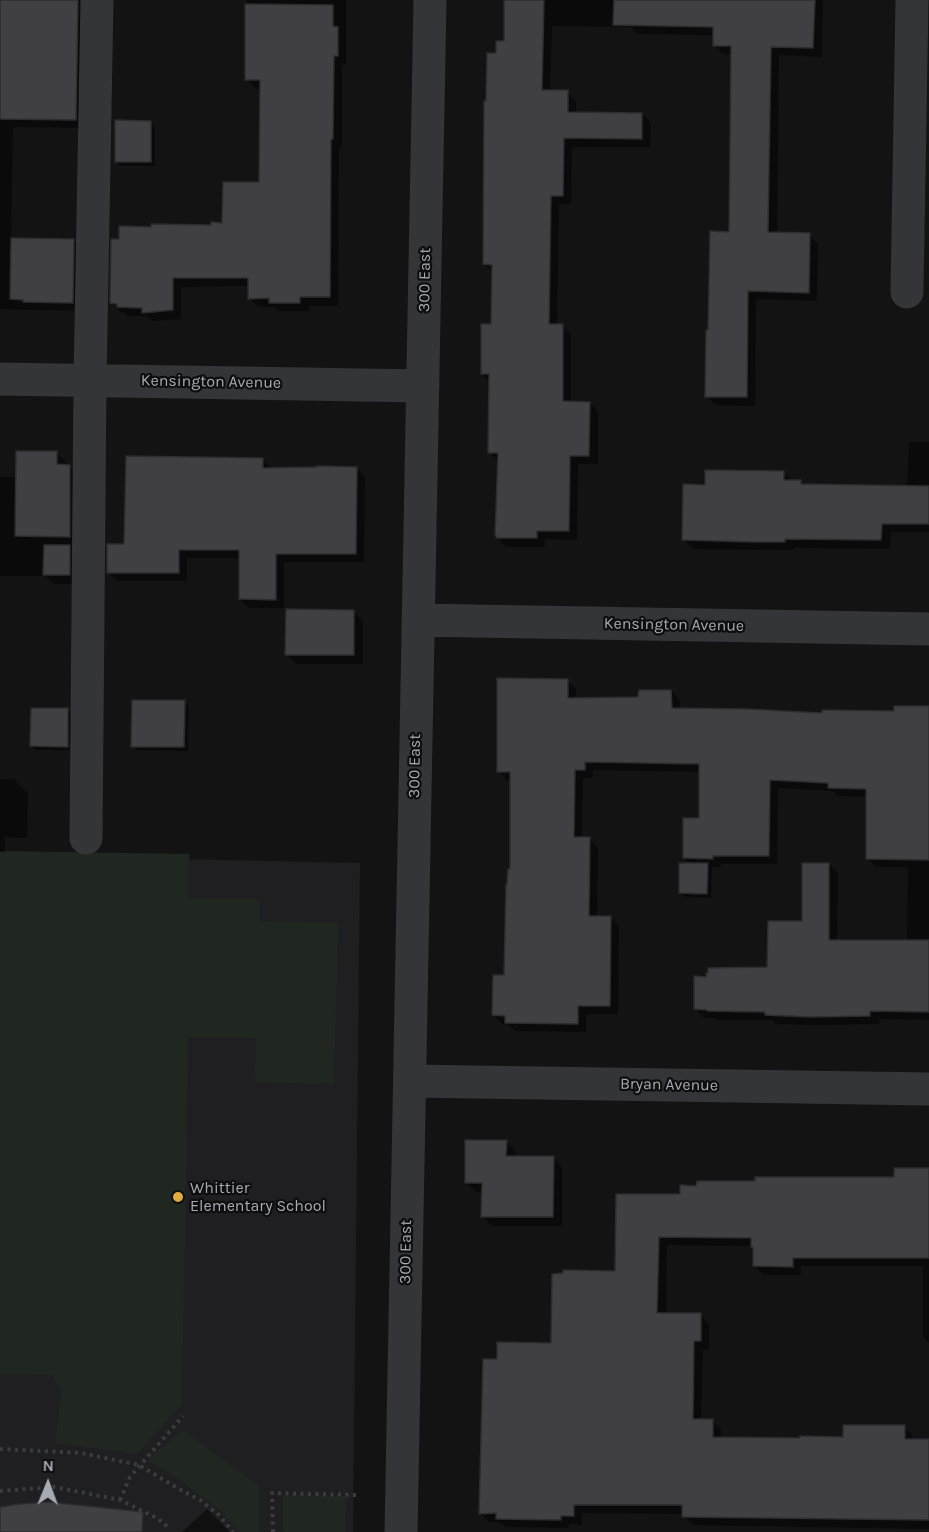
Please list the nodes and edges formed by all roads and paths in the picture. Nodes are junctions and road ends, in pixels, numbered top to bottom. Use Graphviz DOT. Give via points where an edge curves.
graph roads {
  1 [pos="97,0"];
  2 [pos="430,0"];
  3 [pos="912,0"];
  4 [pos="919,144"];
  5 [pos="907,292"];
  6 [pos="0,379"];
  7 [pos="90,381"];
  8 [pos="423,386"];
  9 [pos="418,620"];
  10 [pos="929,629"];
  11 [pos="86,838"];
  12 [pos="410,1081"];
  13 [pos="929,1089"];
  14 [pos="183,1416"];
  15 [pos="0,1449"];
  16 [pos="139,1465"];
  17 [pos="0,1491"];
  18 [pos="357,1495"];
  19 [pos="120,1500"];
  20 [pos="169,1528"];
  21 [pos="233,1532"];
  22 [pos="273,1532"];
  23 [pos="401,1532"];
  1 -- 7 [label="street"];
  2 -- 8 [label="street, 300 East"];
  3 -- 4 [label="street"];
  4 -- 5 [label="street"];
  6 -- 7 [label="street, Kensington Avenue"];
  7 -- 8 [label="street, Kensington Avenue"];
  7 -- 11 [label="street"];
  8 -- 9 [label="street, 300 East"];
  9 -- 10 [label="street, Kensington Avenue"];
  9 -- 12 [label="street, 300 East"];
  12 -- 13 [label="street, Bryan Avenue"];
  12 -- 23 [label="street, 300 East"];
  14 -- 16 [label="path"];
  15 -- 16 [label="path" via="81,1453"];
  16 -- 19 [label="path"];
  16 -- 21 [label="path" via="200,1500"];
  17 -- 19 [label="path" via="54,1487"];
  18 -- 22 [label="path" via="272,1493"];
  19 -- 20 [label="path"];
}
